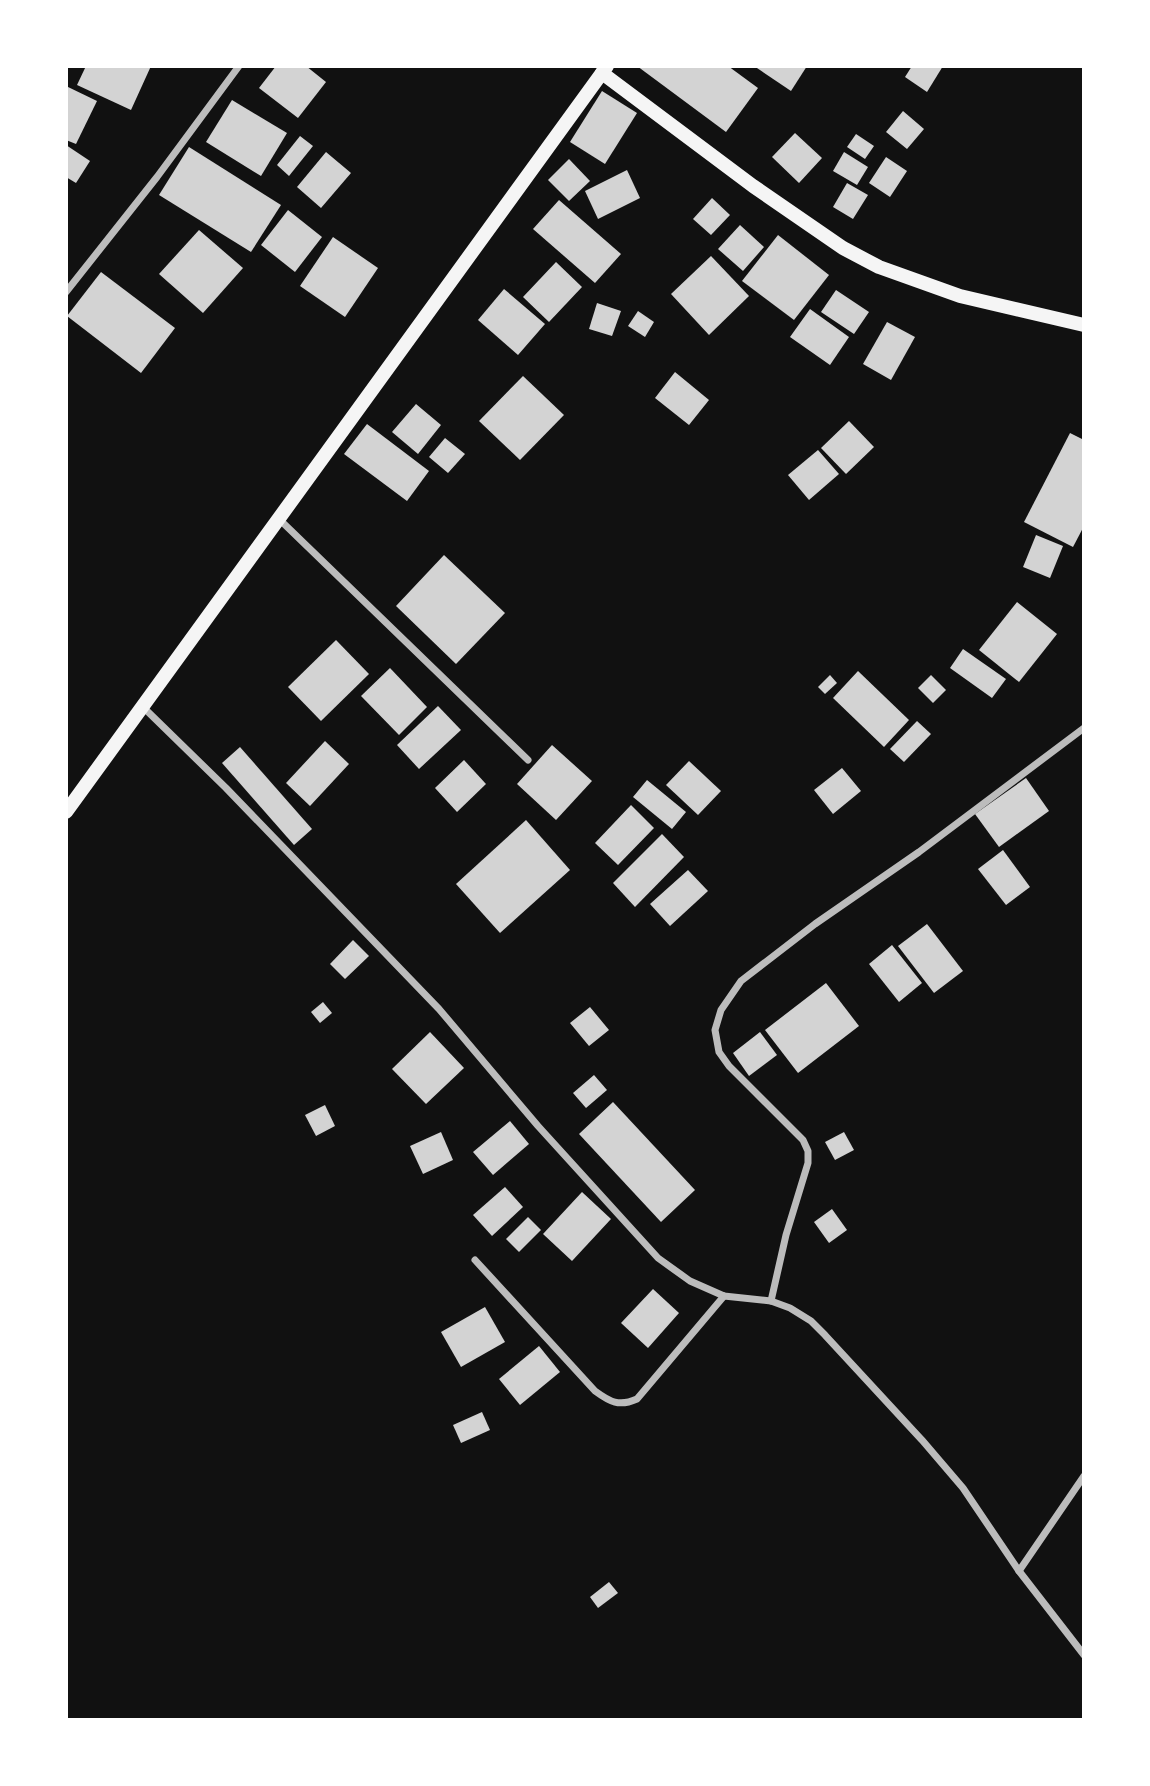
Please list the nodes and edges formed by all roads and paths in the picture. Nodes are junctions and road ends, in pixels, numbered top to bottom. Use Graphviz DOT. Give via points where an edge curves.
graph roads {
  1 [pos="239,66"];
  2 [pos="601,69"];
  3 [pos="66,292"];
  4 [pos="1083,324"];
  5 [pos="279,519"];
  6 [pos="143,707"];
  7 [pos="1083,728"];
  8 [pos="528,760"];
  9 [pos="66,812"];
  10 [pos="475,1260"];
  11 [pos="723,1296"];
  12 [pos="771,1301"];
  13 [pos="1083,1476"];
  14 [pos="1019,1571"];
  15 [pos="1083,1656"];
  1 -- 3 [label="street"];
  2 -- 4 [label="main road" via="753,186 878,267 960,296"];
  2 -- 5 [label="main road"];
  5 -- 6 [label="main road"];
  5 -- 8 [label="street"];
  6 -- 9 [label="main road"];
  6 -- 11 [label="street" via="439,1009 657,1258"];
  7 -- 12 [label="street" via="741,981 721,1010 715,1030 719,1052 803,1140 808,1151"];
  10 -- 11 [label="street" via="595,1391 617,1404 637,1399"];
  11 -- 12 [label="street"];
  12 -- 14 [label="street" via="811,1321 922,1440 963,1489"];
  13 -- 14 [label="street"];
  14 -- 15 [label="street"];
}
